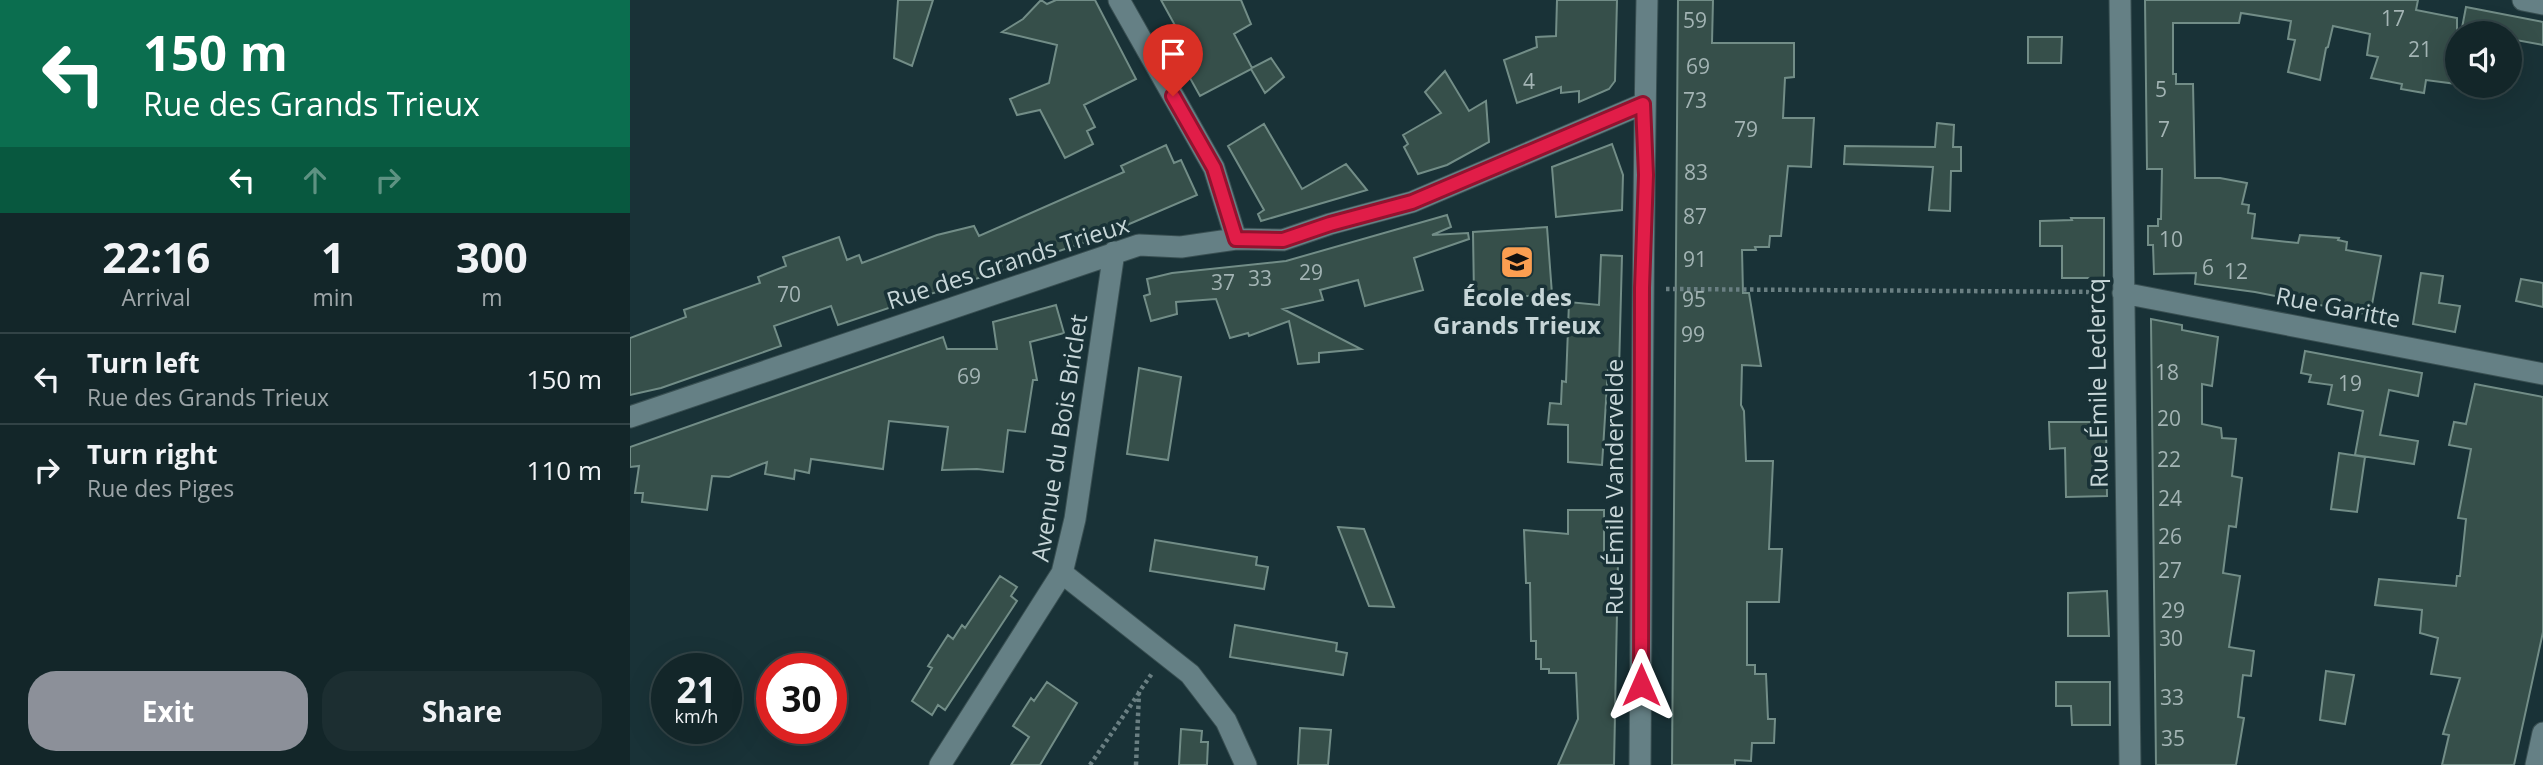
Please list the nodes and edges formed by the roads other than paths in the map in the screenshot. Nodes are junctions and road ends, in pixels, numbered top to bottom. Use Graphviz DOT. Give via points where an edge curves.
graph roads {
  1 [pos="1119,0"];
  2 [pos="1647,0"];
  3 [pos="2120,0"];
  4 [pos="2523,0"];
  5 [pos="2543,4"];
  6 [pos="1643,104"];
  7 [pos="1236,239"];
  8 [pos="1114,252"];
  9 [pos="2123,293"];
  10 [pos="2543,374"];
  11 [pos="630,417"];
  12 [pos="1062,573"];
  13 [pos="2543,733"];
  14 [pos="940,765"];
  15 [pos="1246,765"];
  16 [pos="1640,765"];
  17 [pos="2130,765"];
  18 [pos="2536,765"];
  1 -- 7 [label="street" via="1214,168"];
  2 -- 6 [label="street, Rue Émile Vandervelde"];
  3 -- 9 [label="street, Rue Émile Leclercq"];
  4 -- 5 [label="street"];
  6 -- 7 [label="street, Rue des Grands Trieux" via="1412,202 1283,240"];
  6 -- 16 [label="street, Rue Émile Vandervelde"];
  7 -- 8 [label="street, Rue des Grands Trieux" via="1181,247 1139,245"];
  8 -- 11 [label="street, Rue des Grands Trieux"];
  8 -- 12 [label="street, Avenue du Bois Briclet" via="1075,519"];
  9 -- 10 [label="street, Rue Garitte"];
  9 -- 17 [label="street, Rue Émile Leclercq"];
  12 -- 14 [label="street"];
  12 -- 15 [label="street, Avenue du Bois Briclet" via="1190,674 1226,721"];
  13 -- 18 [label="street"];
}
